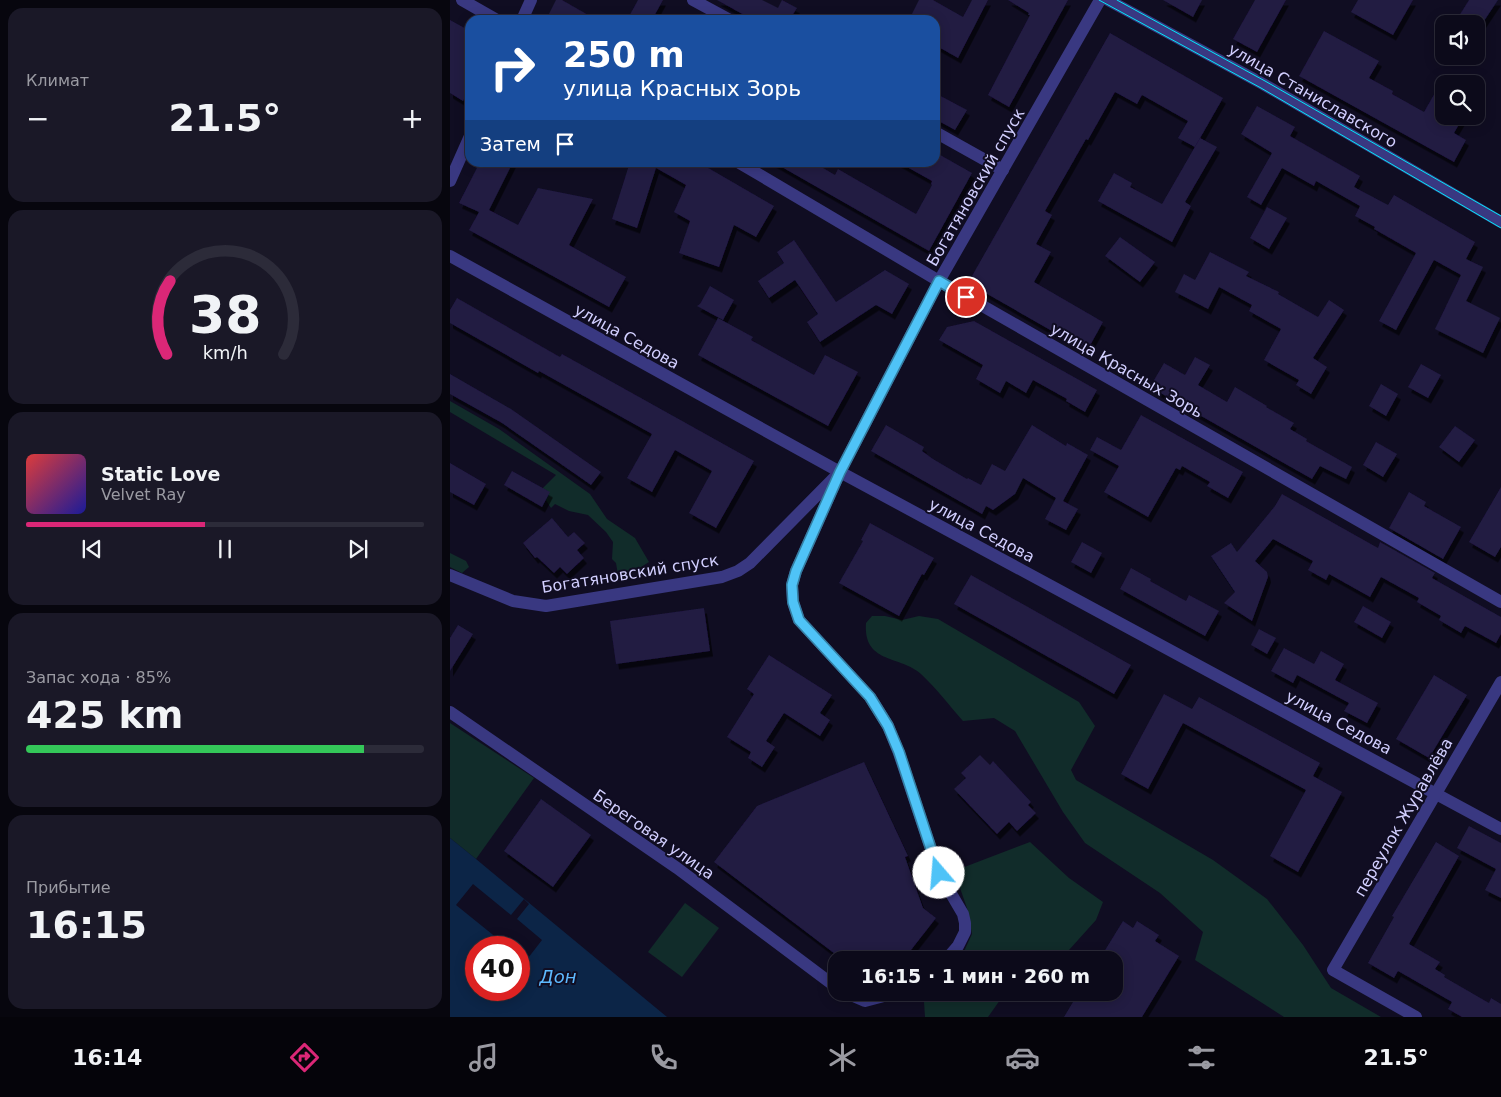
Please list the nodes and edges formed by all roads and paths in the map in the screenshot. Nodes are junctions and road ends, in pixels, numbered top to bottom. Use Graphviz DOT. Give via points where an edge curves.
graph roads {
  1 [pos="462,0"];
  2 [pos="531,0"];
  3 [pos="693,0"];
  4 [pos="1100,0"];
  5 [pos="1108,0"];
  6 [pos="488,15"];
  7 [pos="524,15"];
  8 [pos="721,15"];
  9 [pos="940,135"];
  10 [pos="465,147"];
  11 [pos="746,167"];
  12 [pos="1003,170"];
  13 [pos="450,181"];
  14 [pos="1501,222"];
  15 [pos="450,256"];
  16 [pos="939,281"];
  17 [pos="840,472"];
  18 [pos="450,575"];
  19 [pos="1501,602"];
  20 [pos="1501,682"];
  21 [pos="450,712"];
  22 [pos="1436,793"];
  23 [pos="1501,829"];
  24 [pos="954,951"];
  25 [pos="828,981"];
  26 [pos="1416,1017"];
  1 -- 6 [label="street"];
  2 -- 7 [label="street"];
  3 -- 8 [label="street"];
  4 -- 12 [label="street, Богатяновский спуск"];
  5 -- 14 [label="street, улица Станиславского" via="1263,84"];
  9 -- 12 [label="street"];
  10 -- 13 [label="street"];
  11 -- 16 [label="street, улица Красных Зорь"];
  12 -- 16 [label="street, Богатяновский спуск"];
  15 -- 17 [label="street, улица Седова"];
  16 -- 17 [label="street, Богатяновский спуск"];
  16 -- 19 [label="street, улица Красных Зорь"];
  17 -- 18 [label="street, Богатяновский спуск" via="750,563 722,577 546,606 513,600"];
  17 -- 22 [label="street, улица Седова"];
  17 -- 24 [label="street, Богатяновский спуск" via="796,571 792,585 793,602 799,620 870,697 888,726 939,873 963,914 964,932"];
  20 -- 22 [label="street, переулок Журавлёва"];
  21 -- 25 [label="street, Береговая улица" via="677,868"];
  22 -- 23 [label="street, улица Седова"];
  22 -- 26 [label="street, переулок Журавлёва" via="1334,970"];
}
